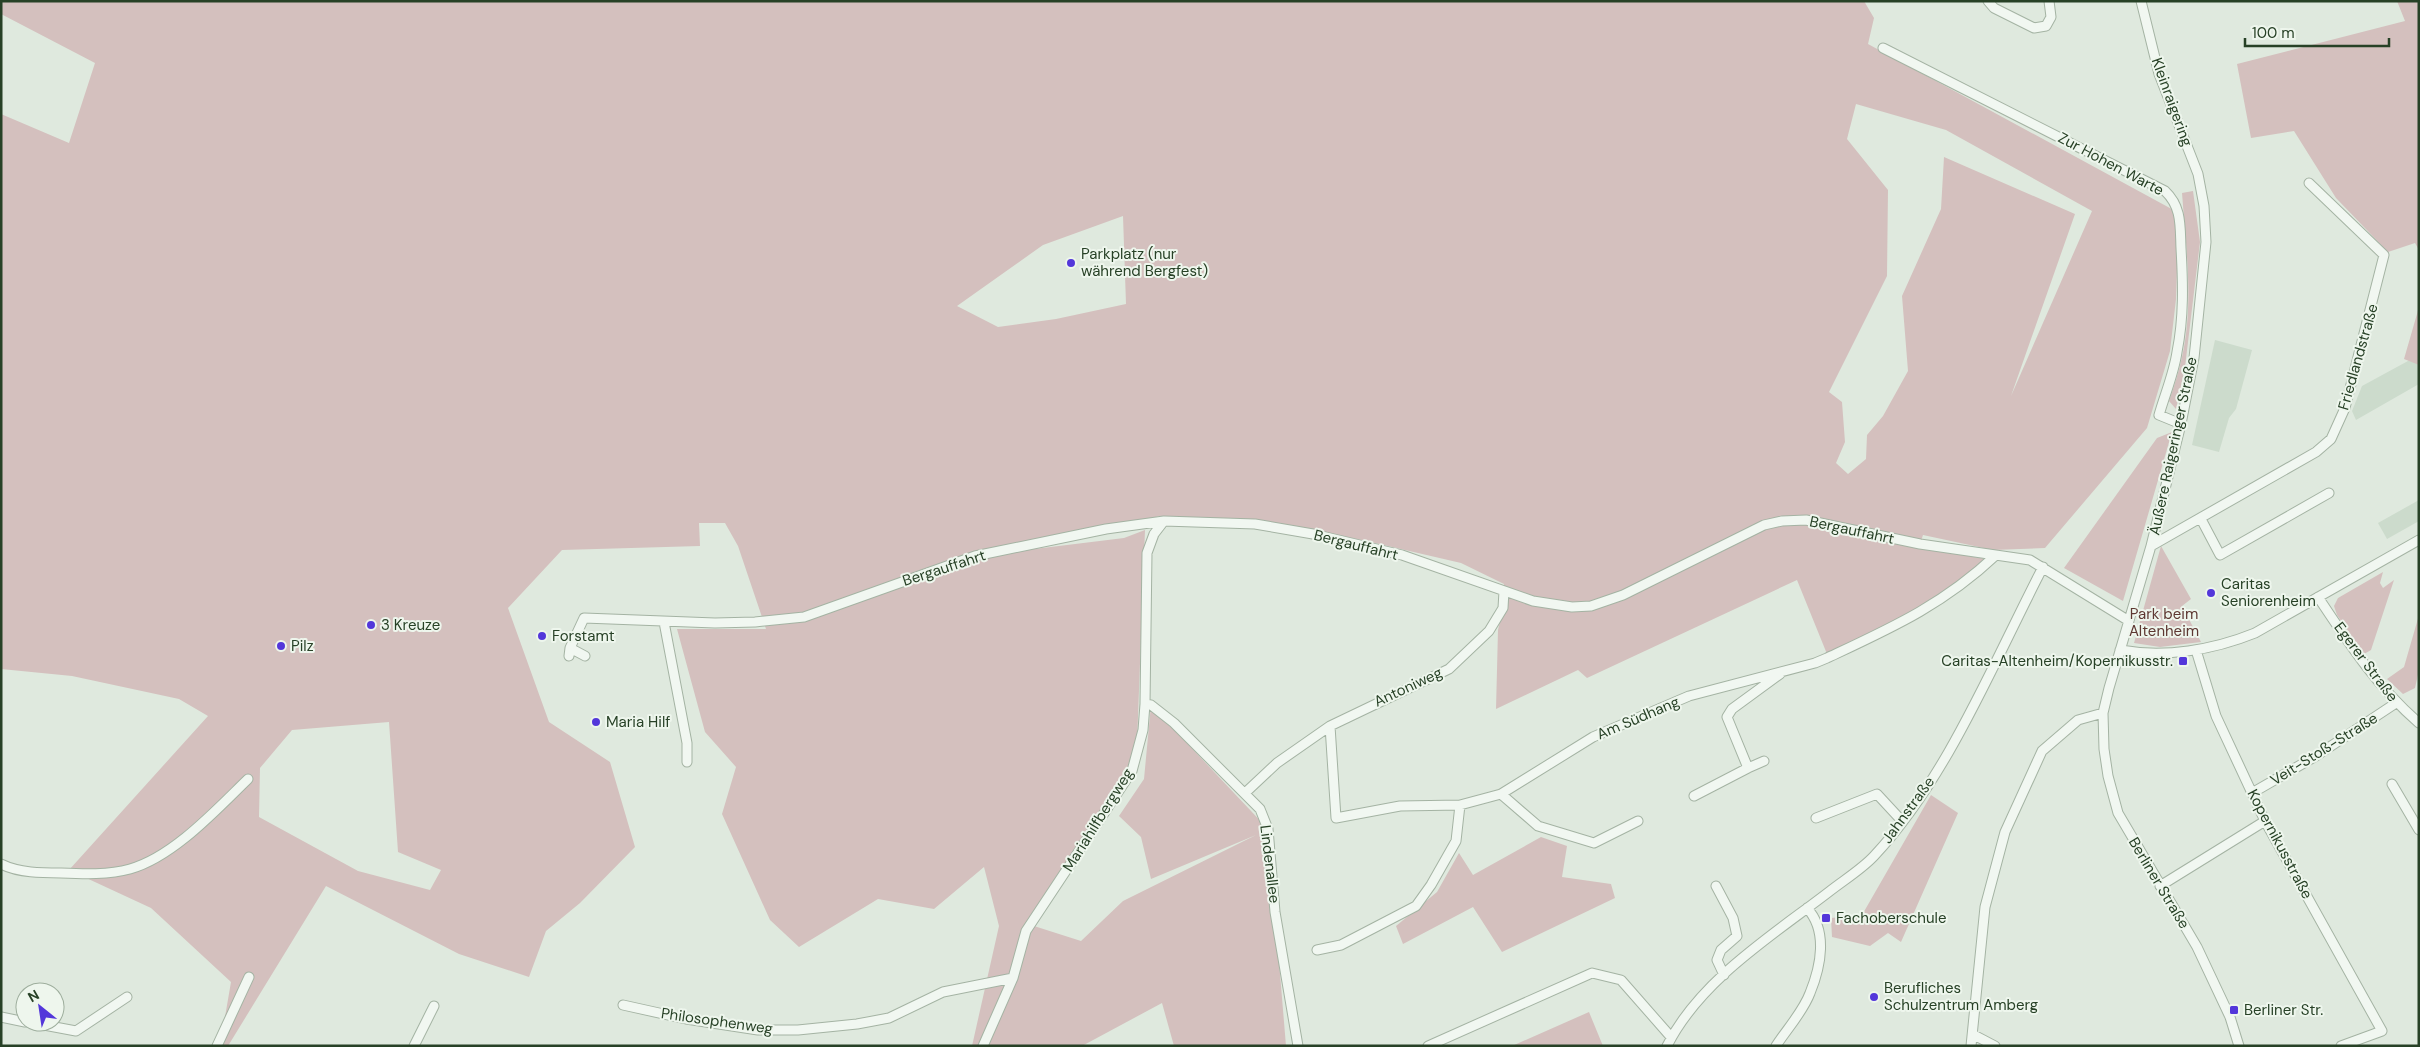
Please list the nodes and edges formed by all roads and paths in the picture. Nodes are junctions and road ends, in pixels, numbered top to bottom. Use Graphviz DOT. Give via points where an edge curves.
graph roads {
  1 [pos="1988,1"];
  2 [pos="2049,1"];
  3 [pos="2141,1"];
  4 [pos="1883,48"];
  5 [pos="2198,174"];
  6 [pos="2309,183"];
  7 [pos="2181,424"];
  8 [pos="2329,493"];
  9 [pos="2200,519"];
  10 [pos="1164,521"];
  11 [pos="2419,540"];
  12 [pos="2151,546"];
  13 [pos="1996,555"];
  14 [pos="2043,567"];
  15 [pos="1504,591"];
  16 [pos="2318,597"];
  17 [pos="2129,621"];
  18 [pos="664,622"];
  19 [pos="2120,650"];
  20 [pos="2196,650"];
  21 [pos="585,656"];
  22 [pos="1787,670"];
  23 [pos="1145,704"];
  24 [pos="2396,704"];
  25 [pos="2103,712"];
  26 [pos="2419,723"];
  27 [pos="1330,726"];
  28 [pos="1764,761"];
  29 [pos="687,762"];
  30 [pos="1748,768"];
  31 [pos="248,779"];
  32 [pos="2392,784"];
  33 [pos="1245,793"];
  34 [pos="2252,793"];
  35 [pos="1501,794"];
  36 [pos="1694,796"];
  37 [pos="1460,805"];
  38 [pos="1816,818"];
  39 [pos="1638,821"];
  40 [pos="1902,821"];
  41 [pos="2265,821"];
  42 [pos="2419,830"];
  43 [pos="1,864"];
  44 [pos="1716,886"];
  45 [pos="2160,886"];
  46 [pos="1807,908"];
  47 [pos="1317,950"];
  48 [pos="1724,975"];
  49 [pos="248,977"];
  50 [pos="1013,978"];
  51 [pos="127,996"];
  52 [pos="623,1005"];
  53 [pos="434,1006"];
  54 [pos="1,1017"];
  55 [pos="15,1020"];
  56 [pos="65,1029"];
  57 [pos="1974,1035"];
  58 [pos="1669,1042"];
  59 [pos="217,1046"];
  60 [pos="414,1046"];
  61 [pos="983,1046"];
  62 [pos="1298,1046"];
  63 [pos="1428,1046"];
  64 [pos="1776,1046"];
  65 [pos="1971,1046"];
  66 [pos="1995,1046"];
  67 [pos="2239,1046"];
  68 [pos="2341,1046"];
  1 -- 2 [label="street" via="1994,8 2034,28 2046,26 2051,17"];
  3 -- 5 [label="street, Kleinraigering" via="2159,74"];
  4 -- 7 [label="street, Zur Hohen Warte" via="2166,191 2174,200 2180,214 2184,286 2182,327 2159,415"];
  5 -- 7 [label="street, Äußere Raigeringer Straße" via="2206,242 2194,358"];
  6 -- 9 [label="street, Friedlandstraße" via="2384,255 2347,401 2330,439 2316,452"];
  7 -- 12 [label="street, Äußere Raigeringer Straße"];
  8 -- 9 [label="street" via="2220,555"];
  9 -- 12 [label="street, Friedlandstraße"];
  10 -- 15 [label="street, Bergauffahrt" via="1255,524 1313,534 1402,555"];
  10 -- 18 [label="street, Bergauffahrt" via="975,556 804,616 755,622"];
  10 -- 23 [label="street, Mariahilfbergweg" via="1154,534 1147,553"];
  11 -- 16 [label="street"];
  12 -- 17 [label="street, Äußere Raigeringer Straße"];
  13 -- 14 [label="street, Bergauffahrt" via="2030,560"];
  13 -- 15 [label="street, Bergauffahrt" via="1910,542 1806,520 1782,521 1745,534 1623,596 1591,606 1551,605"];
  13 -- 22 [label="street, Am Südhang" via="1968,581 1916,616 1815,664"];
  14 -- 17 [label="street, Bergauffahrt"];
  14 -- 40 [label="street, Jahnstraße" via="1926,792"];
  15 -- 27 [label="street, Antoniweg" via="1503,608 1489,631 1449,669"];
  16 -- 20 [label="street" via="2255,632"];
  16 -- 24 [label="street, Egerer Straße" via="2353,651"];
  17 -- 19 [label="street, Äußere Raigeringer Straße"];
  18 -- 21 [label="street, Bergauffahrt" via="584,618 570,652"];
  18 -- 29 [label="street" via="687,743"];
  19 -- 20 [label="street" via="2141,654"];
  19 -- 25 [label="street, Äußere Raigeringer Straße"];
  20 -- 34 [label="street, Kopernikusstraße" via="2216,716"];
  22 -- 30 [label="street, Am Südhang" via="1732,709 1727,717"];
  22 -- 35 [label="street, Am Südhang" via="1689,696 1592,737"];
  23 -- 33 [label="street, Lindenallee" via="1174,723"];
  23 -- 50 [label="street, Mariahilfbergweg" via="1143,730 1132,771 1026,931"];
  24 -- 26 [label="street, Egerer Straße"];
  24 -- 34 [label="street, Veit-Stoß-Straße"];
  25 -- 45 [label="street, Berliner Straße" via="2104,749 2118,813"];
  25 -- 57 [label="street" via="2078,720 2042,751 2005,832 1985,907"];
  27 -- 33 [label="street, Antoniweg" via="1277,763"];
  27 -- 37 [label="street, Am Südhang" via="1336,818 1400,806"];
  28 -- 30 [label="street"];
  30 -- 36 [label="street"];
  31 -- 43 [label="street" via="169,851 130,869 84,874 39,873"];
  32 -- 42 [label="street"];
  33 -- 62 [label="street, Lindenallee" via="1260,809 1268,829 1275,912"];
  34 -- 41 [label="street, Kopernikusstraße"];
  35 -- 37 [label="street, Am Südhang"];
  35 -- 39 [label="street" via="1538,826 1594,843"];
  37 -- 47 [label="street" via="1456,841 1416,906 1341,945"];
  38 -- 40 [label="street" via="1877,794"];
  40 -- 46 [label="street, Jahnstraße" via="1874,857"];
  41 -- 45 [label="street"];
  41 -- 68 [label="street, Kopernikusstraße" via="2382,1031"];
  44 -- 48 [label="street" via="1737,936 1721,950 1717,960"];
  45 -- 67 [label="street, Berliner Straße" via="2213,978"];
  46 -- 48 [label="street, Jahnstraße"];
  46 -- 64 [label="street" via="1816,918 1822,949 1810,995"];
  48 -- 58 [label="street, Jahnstraße" via="1694,1007"];
  49 -- 59 [label="street"];
  50 -- 52 [label="street, Philosophenweg" via="943,992 889,1018 798,1030 758,1030"];
  50 -- 61 [label="street, Mariahilfbergweg"];
  51 -- 56 [label="street" via="76,1031"];
  53 -- 60 [label="street"];
  54 -- 55 [label="street"];
  57 -- 65 [label="street"];
  57 -- 66 [label="street"];
  58 -- 63 [label="street" via="1621,980 1592,973"];
}
